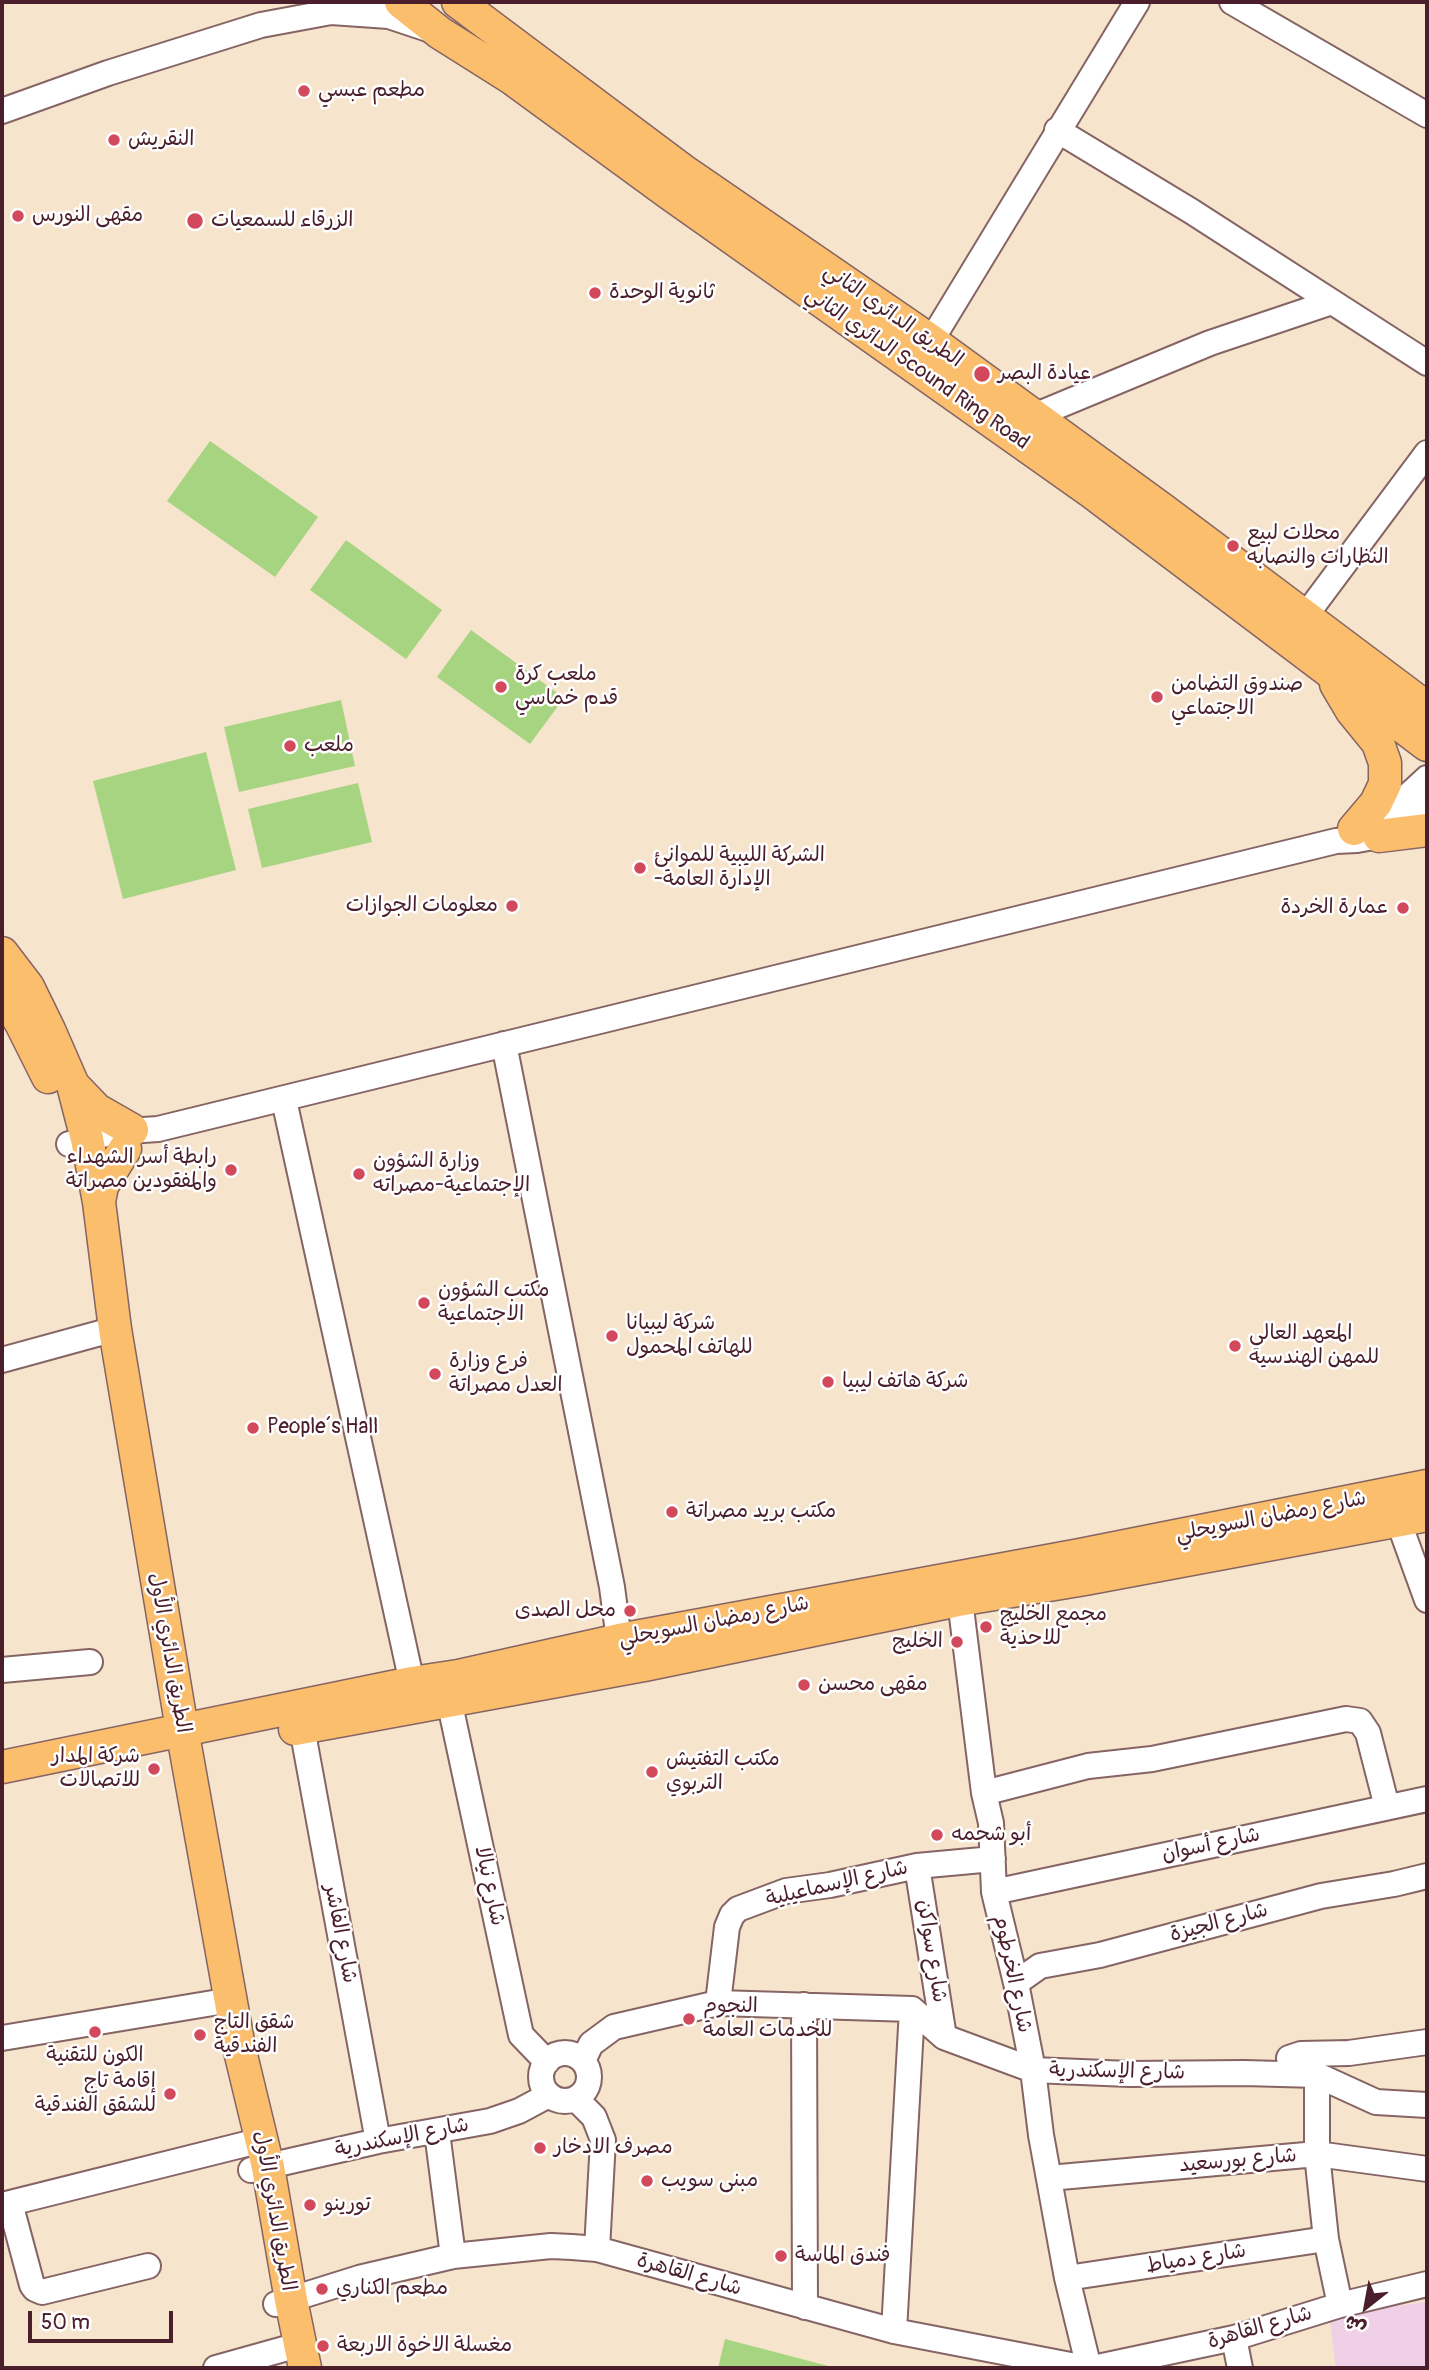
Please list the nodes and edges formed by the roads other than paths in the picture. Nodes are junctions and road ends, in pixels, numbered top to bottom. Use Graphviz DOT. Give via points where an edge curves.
graph roads {
  1 [pos="275,2"];
  2 [pos="401,2"];
  3 [pos="458,2"];
  4 [pos="1137,2"];
  5 [pos="1232,2"];
  6 [pos="261,24"];
  7 [pos="440,33"];
  8 [pos="521,67"];
  9 [pos="2,111"];
  10 [pos="1427,115"];
  11 [pos="1057,130"];
  12 [pos="1332,302"];
  13 [pos="923,354"];
  14 [pos="1427,363"];
  15 [pos="1034,416"];
  16 [pos="1427,453"];
  17 [pos="1296,629"];
  18 [pos="1328,671"];
  19 [pos="1427,708"];
  20 [pos="1427,745"];
  21 [pos="1427,778"];
  22 [pos="1427,808"];
  23 [pos="1427,830"];
  24 [pos="1356,835"];
  25 [pos="2,953"];
  26 [pos="2,991"];
  27 [pos="504,1044"];
  28 [pos="73,1085"];
  29 [pos="284,1100"];
  30 [pos="138,1136"];
  31 [pos="80,1153"];
  32 [pos="99,1202"];
  33 [pos="105,1332"];
  34 [pos="2,1360"];
  35 [pos="1427,1486"];
  36 [pos="1413,1517"];
  37 [pos="958,1589"];
  38 [pos="1427,1600"];
  39 [pos="619,1640"];
  40 [pos="90,1662"];
  41 [pos="2,1670"];
  42 [pos="412,1683"];
  43 [pos="449,1700"];
  44 [pos="302,1728"];
  45 [pos="177,1741"];
  46 [pos="2,1767"];
  47 [pos="2,1786"];
  48 [pos="984,1793"];
  49 [pos="1427,1799"];
  50 [pos="1387,1807"];
  51 [pos="993,1858"];
  52 [pos="917,1866"];
  53 [pos="1427,1876"];
  54 [pos="994,1892"];
  55 [pos="1016,1983"];
  56 [pos="224,2001"];
  57 [pos="718,2003"];
  58 [pos="804,2005"];
  59 [pos="912,2009"];
  60 [pos="944,2036"];
  61 [pos="2,2038"];
  62 [pos="1427,2042"];
  63 [pos="1301,2054"];
  64 [pos="583,2061"];
  65 [pos="547,2062"];
  66 [pos="1033,2070"];
  67 [pos="1244,2073"];
  68 [pos="1317,2075"];
  69 [pos="549,2095"];
  70 [pos="576,2099"];
  71 [pos="1427,2105"];
  72 [pos="437,2132"];
  73 [pos="378,2141"];
  74 [pos="1317,2154"];
  75 [pos="257,2155"];
  76 [pos="1427,2169"];
  77 [pos="1049,2178"];
  78 [pos="6,2204"];
  79 [pos="1326,2239"];
  80 [pos="597,2249"];
  81 [pos="453,2256"];
  82 [pos="148,2266"];
  83 [pos="1067,2278"];
  84 [pos="1427,2284"];
  85 [pos="284,2302"];
  86 [pos="1340,2305"];
  87 [pos="805,2307"];
  88 [pos="894,2331"];
  89 [pos="1234,2338"];
  90 [pos="963,2357"];
  91 [pos="291,2362"];
  92 [pos="216,2368"];
  93 [pos="1089,2368"];
  94 [pos="1240,2368"];
  1 -- 6 [label="street"];
  2 -- 7 [label="main road, الدائري الثاني Scound Ring Road"];
  3 -- 8 [label="main road"];
  4 -- 11 [label="street"];
  5 -- 10 [label="street"];
  6 -- 7 [label="street" via="331,12 389,16"];
  6 -- 9 [label="street"];
  7 -- 8 [label="main road, الدائري الثاني Scound Ring Road"];
  8 -- 13 [label="main road, الدائري الثاني Scound Ring Road" via="669,193"];
  11 -- 12 [label="street"];
  11 -- 13 [label="street"];
  12 -- 14 [label="street"];
  12 -- 15 [label="street" via="1210,343"];
  13 -- 15 [label="main road, الطريق الدائري الثاني"];
  13 -- 17 [label="main road, الدائري الثاني Scound Ring Road" via="1093,493"];
  15 -- 17 [label="main road, الطريق الدائري الثاني"];
  16 -- 17 [label="street"];
  17 -- 18 [label="main road, الدائري الثاني Scound Ring Road"];
  17 -- 19 [label="main road, الطريق الدائري الثاني"];
  18 -- 20 [label="main road, الدائري الثاني Scound Ring Road"];
  18 -- 24 [label="main road" via="1378,743 1385,763 1385,783"];
  21 -- 24 [label="street" via="1388,814"];
  22 -- 24 [label="street" via="1398,829"];
  23 -- 24 [label="main road"];
  24 -- 27 [label="street"];
  25 -- 28 [label="main road, الطريق الدائري الأول" via="28,987"];
  26 -- 31 [label="main road, الطريق الدائري الأول" via="40,1059"];
  27 -- 29 [label="street"];
  27 -- 39 [label="street"];
  28 -- 30 [label="main road" via="97,1110"];
  28 -- 31 [label="main road, الطريق الدائري الأول"];
  29 -- 30 [label="street"];
  29 -- 42 [label="street"];
  30 -- 31 [label="street"];
  30 -- 32 [label="main road" via="102,1186"];
  31 -- 32 [label="main road, الطريق الدائري الأول"];
  31 -- 33 [label="main road, الطريق الدائري الأول"];
  32 -- 33 [label="main road, الطريق الدائري الأول"];
  33 -- 34 [label="street"];
  33 -- 45 [label="main road, الطريق الدائري الأول"];
  35 -- 37 [label="main road, شارع رمضان السويحلي"];
  36 -- 37 [label="main road, شارع رمضان السويحلي" via="1084,1579"];
  36 -- 38 [label="street"];
  37 -- 39 [label="main road, شارع رمضان السويحلي"];
  37 -- 43 [label="main road, شارع رمضان السويحلي" via="658,1662"];
  37 -- 48 [label="street, شارع الخرطوم"];
  39 -- 42 [label="main road, شارع رمضان السويحلي"];
  40 -- 41 [label="street"];
  42 -- 45 [label="main road, شارع رمضان السويحلي"];
  43 -- 44 [label="main road, شارع رمضان السويحلي"];
  43 -- 65 [label="street, شارع نيالا" via="521,2035"];
  44 -- 45 [label="main road, شارع رمضان السويحلي"];
  44 -- 73 [label="street, شارع الفاشر"];
  45 -- 46 [label="main road, شارع رمضان السويحلي"];
  45 -- 47 [label="main road, شارع رمضان السويحلي"];
  45 -- 56 [label="main road, الطريق الدائري الأول"];
  45 -- 56 [label="main road, الطريق الدائري الأول" via="185,1831"];
  48 -- 50 [label="street" via="1088,1766 1152,1759 1346,1719 1360,1721 1368,1733"];
  48 -- 51 [label="street, شارع الخرطوم" via="992,1823"];
  49 -- 50 [label="street, شارع أسوان"];
  50 -- 54 [label="street, شارع أسوان"];
  51 -- 52 [label="street, شارع الإسماعيلية"];
  51 -- 54 [label="street, شارع الخرطوم"];
  52 -- 57 [label="street, شارع الإسماعيلية" via="786,1891 738,1909 727,1927"];
  52 -- 60 [label="street, شارع سواكن"];
  53 -- 55 [label="street, شارع الجيزة" via="1321,1896 1100,1955 1040,1966"];
  54 -- 55 [label="street, شارع الخرطوم"];
  55 -- 66 [label="street, شارع الخرطوم"];
  56 -- 61 [label="street"];
  56 -- 75 [label="main road"];
  57 -- 58 [label="street"];
  57 -- 64 [label="street" via="614,2027 592,2044"];
  58 -- 59 [label="street"];
  58 -- 87 [label="street"];
  59 -- 60 [label="street, شارع الإسكندرية"];
  59 -- 88 [label="street"];
  60 -- 66 [label="street, شارع الإسكندرية"];
  62 -- 63 [label="street" via="1349,2053"];
  63 -- 67 [label="street"];
  63 -- 68 [label="street"];
  64 -- 65 [label="street" via="565,2053"];
  64 -- 70 [label="street" via="589,2082"];
  65 -- 69 [label="street" via="541,2075"];
  66 -- 67 [label="street, شارع الإسكندرية"];
  66 -- 77 [label="street, شارع الخرطوم"];
  67 -- 68 [label="street, شارع الإسكندرية"];
  68 -- 71 [label="street, شارع الإسكندرية" via="1376,2102"];
  68 -- 74 [label="street"];
  69 -- 70 [label="street" via="562,2101"];
  69 -- 72 [label="street, شارع الإسكندرية" via="490,2121"];
  70 -- 80 [label="street" via="594,2117 603,2140"];
  72 -- 73 [label="street, شارع الإسكندرية"];
  72 -- 81 [label="street"];
  73 -- 75 [label="street, شارع الإسكندرية"];
  74 -- 76 [label="street, شارع بورسعيد"];
  74 -- 77 [label="street, شارع بورسعيد"];
  74 -- 79 [label="street"];
  75 -- 78 [label="street, شارع الإسكندرية"];
  75 -- 85 [label="main road"];
  77 -- 83 [label="street, شارع الخرطوم"];
  78 -- 82 [label="street" via="35,2289 42,2292"];
  79 -- 83 [label="street, شارع دمياط"];
  79 -- 86 [label="street"];
  80 -- 81 [label="street, شارع القاهرة" via="551,2246"];
  80 -- 87 [label="street, شارع القاهرة"];
  81 -- 85 [label="street, شارع القاهرة"];
  83 -- 93 [label="street, شارع الخرطوم"];
  84 -- 86 [label="street, شارع القاهرة"];
  85 -- 91 [label="main road"];
  86 -- 89 [label="street, شارع القاهرة"];
  87 -- 88 [label="street, شارع القاهرة"];
  88 -- 90 [label="street, شارع القاهرة"];
  89 -- 93 [label="street, شارع القاهرة"];
  89 -- 94 [label="street"];
  90 -- 93 [label="street, شارع القاهرة"];
  91 -- 92 [label="street"];
}
